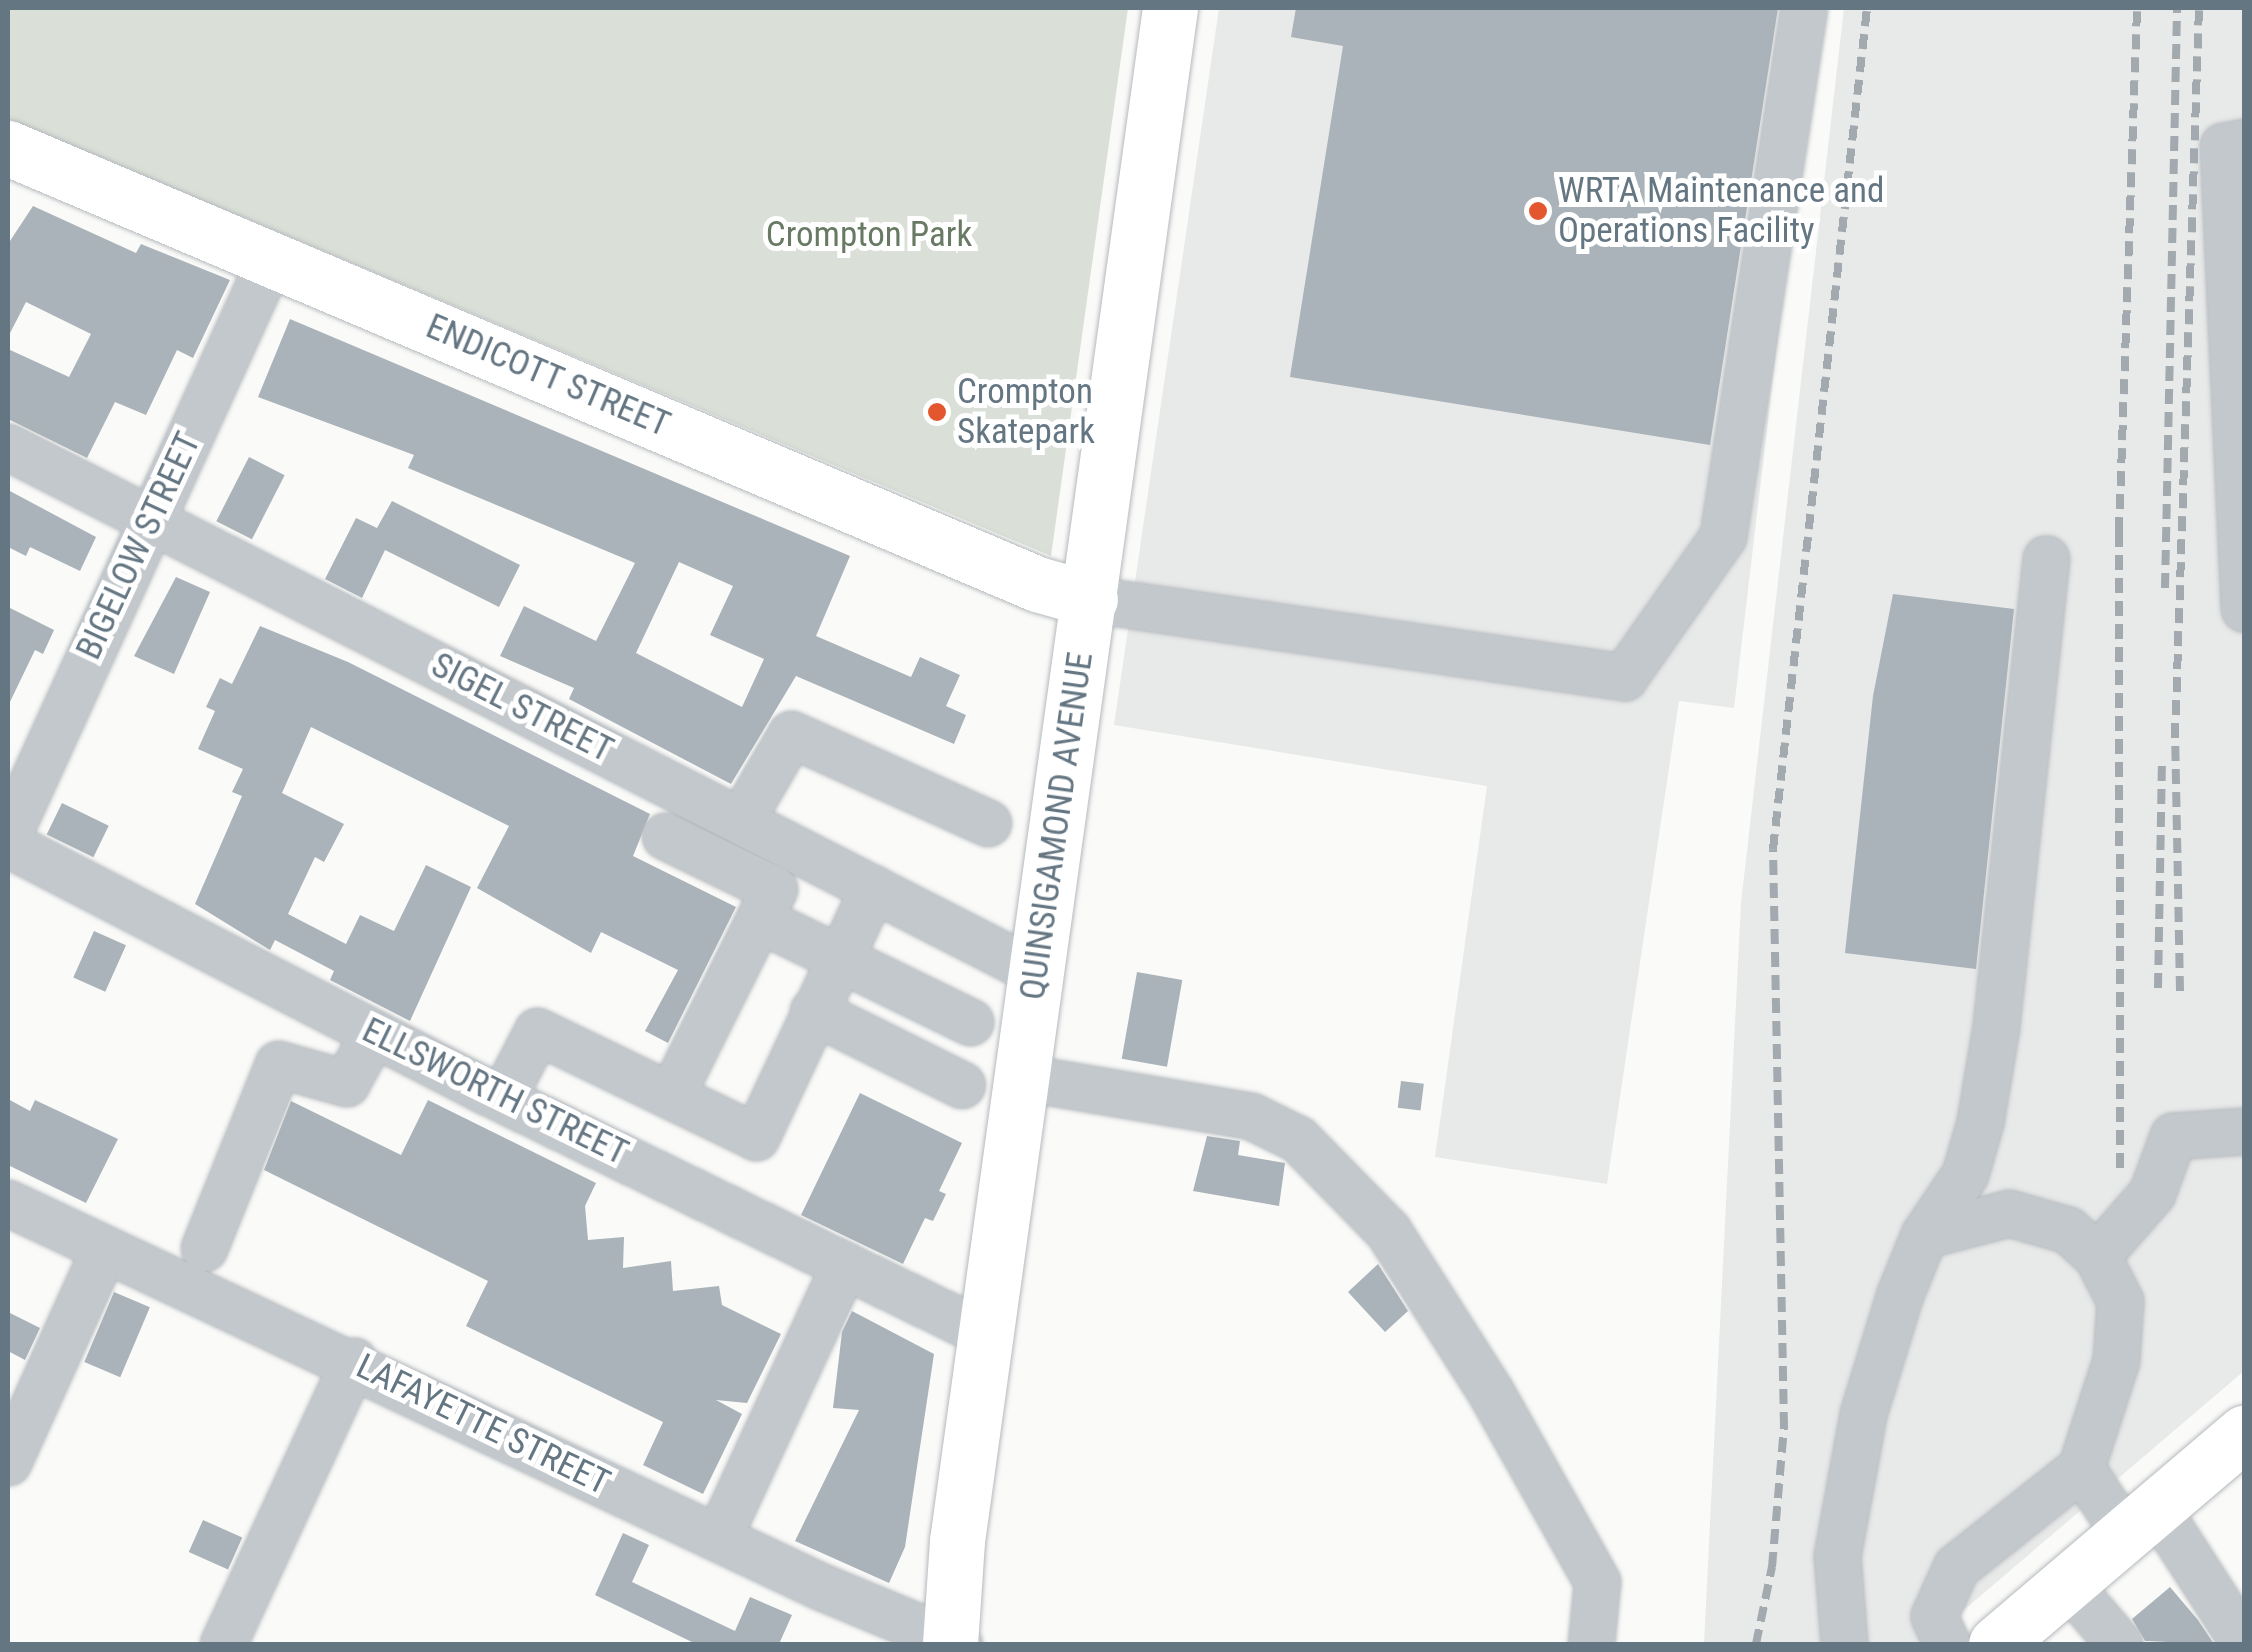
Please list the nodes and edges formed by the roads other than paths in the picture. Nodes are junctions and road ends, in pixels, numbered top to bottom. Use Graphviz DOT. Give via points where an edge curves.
graph roads {
  1 [pos="1170,8"];
  2 [pos="1804,8"];
  3 [pos="2244,142"];
  4 [pos="8,148"];
  5 [pos="271,258"];
  6 [pos="8,447"];
  7 [pos="150,519"];
  8 [pos="2046,560"];
  9 [pos="1090,600"];
  10 [pos="2244,609"];
  11 [pos="741,820"];
  12 [pos="988,823"];
  13 [pos="8,835"];
  14 [pos="665,836"];
  15 [pos="8,844"];
  16 [pos="872,888"];
  17 [pos="760,919"];
  18 [pos="838,958"];
  19 [pos="1036,972"];
  20 [pos="814,1011"];
  21 [pos="970,1022"];
  22 [pos="374,1033"];
  23 [pos="1021,1077"];
  24 [pos="962,1085"];
  25 [pos="672,1096"];
  26 [pos="503,1097"];
  27 [pos="2244,1131"];
  28 [pos="8,1203"];
  29 [pos="1924,1235"];
  30 [pos="204,1248"];
  31 [pos="104,1249"];
  32 [pos="2097,1256"];
  33 [pos="844,1265"];
  34 [pos="986,1334"];
  35 [pos="354,1362"];
  36 [pos="2244,1433"];
  37 [pos="8,1462"];
  38 [pos="2081,1468"];
  39 [pos="2141,1521"];
  40 [pos="718,1538"];
  41 [pos="2068,1584"];
  42 [pos="2235,1636"];
  43 [pos="2002,1642"];
  44 [pos="223,1644"];
  45 [pos="950,1644"];
  46 [pos="1592,1644"];
  47 [pos="1844,1644"];
  48 [pos="1947,1644"];
  49 [pos="2119,1644"];
  1 -- 9 [label="main road, QUINSIGAMOND AVENUE"];
  2 -- 9 [label="street" via="1723,536 1624,677"];
  3 -- 10 [label="street" via="2223,146"];
  4 -- 5 [label="main road, ENDICOTT STREET"];
  5 -- 7 [label="street, BIGELOW STREET"];
  5 -- 9 [label="main road, ENDICOTT STREET" via="1037,584"];
  6 -- 7 [label="street, SIGEL STREET"];
  7 -- 11 [label="street, SIGEL STREET"];
  7 -- 13 [label="street, BIGELOW STREET"];
  8 -- 29 [label="street" via="1983,1103 1965,1174"];
  9 -- 19 [label="main road, QUINSIGAMOND AVENUE"];
  11 -- 12 [label="street" via="791,734"];
  11 -- 16 [label="street, SIGEL STREET"];
  14 -- 17 [label="street" via="774,889"];
  15 -- 22 [label="street, ELLSWORTH STREET"];
  16 -- 18 [label="street"];
  16 -- 19 [label="street, SIGEL STREET"];
  17 -- 18 [label="street"];
  17 -- 25 [label="street"];
  18 -- 20 [label="street"];
  18 -- 21 [label="street"];
  19 -- 23 [label="main road, QUINSIGAMOND AVENUE"];
  20 -- 24 [label="street"];
  20 -- 25 [label="street" via="756,1136"];
  22 -- 26 [label="street, ELLSWORTH STREET"];
  22 -- 30 [label="street" via="346,1083 278,1064"];
  23 -- 34 [label="main road, QUINSIGAMOND AVENUE"];
  23 -- 46 [label="street" via="1251,1116 1298,1139 1388,1231 1490,1391 1597,1582"];
  25 -- 26 [label="street" via="537,1031"];
  26 -- 33 [label="street, ELLSWORTH STREET"];
  27 -- 32 [label="street" via="2174,1136 2152,1193"];
  28 -- 31 [label="street, LAFAYETTE STREET"];
  29 -- 32 [label="street" via="2009,1213 2068,1230"];
  29 -- 47 [label="street" via="1887,1330 1846,1490 1837,1556"];
  31 -- 35 [label="street, LAFAYETTE STREET"];
  31 -- 37 [label="street"];
  32 -- 38 [label="street" via="2120,1301 2116,1360"];
  33 -- 34 [label="street, ELLSWORTH STREET"];
  33 -- 40 [label="street"];
  34 -- 45 [label="main road, QUINSIGAMOND AVENUE"];
  35 -- 40 [label="street, LAFAYETTE STREET"];
  35 -- 44 [label="street"];
  36 -- 39 [label="main road"];
  38 -- 39 [label="street"];
  38 -- 48 [label="street" via="1956,1567 1934,1616"];
  39 -- 41 [label="main road"];
  39 -- 42 [label="street"];
  40 -- 45 [label="street, LAFAYETTE STREET"];
  41 -- 43 [label="main road"];
  41 -- 49 [label="street"];
}
